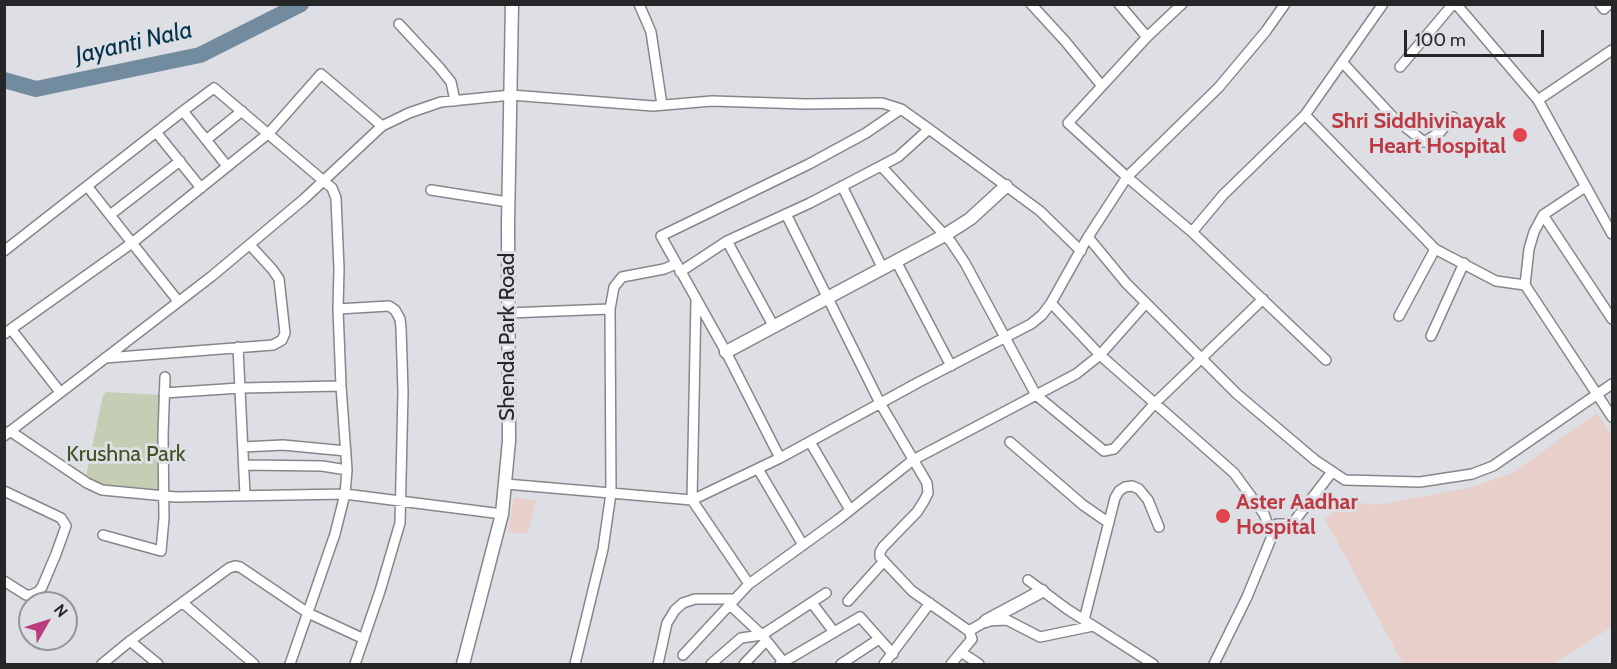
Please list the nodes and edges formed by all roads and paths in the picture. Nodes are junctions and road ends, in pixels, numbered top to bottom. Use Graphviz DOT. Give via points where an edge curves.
graph roads {
  1 [pos="512,4"];
  2 [pos="639,4"];
  3 [pos="1031,4"];
  4 [pos="1119,4"];
  5 [pos="1182,4"];
  6 [pos="1285,4"];
  7 [pos="1383,4"];
  8 [pos="1455,4"];
  9 [pos="1600,4"];
  10 [pos="1609,4"];
  11 [pos="399,24"];
  12 [pos="1147,37"];
  13 [pos="1612,50"];
  14 [pos="1342,62"];
  15 [pos="1400,67"];
  16 [pos="1102,86"];
  17 [pos="511,95"];
  18 [pos="1538,100"];
  19 [pos="455,101"];
  20 [pos="662,105"];
  21 [pos="901,109"];
  22 [pos="183,111"];
  23 [pos="242,111"];
  24 [pos="1305,115"];
  25 [pos="1453,117"];
  26 [pos="382,126"];
  27 [pos="929,129"];
  28 [pos="156,132"];
  29 [pos="268,133"];
  30 [pos="206,140"];
  31 [pos="180,161"];
  32 [pos="227,166"];
  33 [pos="881,166"];
  34 [pos="1127,177"];
  35 [pos="325,180"];
  36 [pos="87,186"];
  37 [pos="842,186"];
  38 [pos="1006,186"];
  39 [pos="201,188"];
  40 [pos="1585,188"];
  41 [pos="431,190"];
  42 [pos="508,202"];
  43 [pos="786,214"];
  44 [pos="110,215"];
  45 [pos="1544,215"];
  46 [pos="1192,232"];
  47 [pos="1612,234"];
  48 [pos="945,235"];
  49 [pos="1088,237"];
  50 [pos="727,241"];
  51 [pos="132,243"];
  52 [pos="250,245"];
  53 [pos="1435,249"];
  54 [pos="4,251"];
  55 [pos="1081,251"];
  56 [pos="896,261"];
  57 [pos="1464,263"];
  58 [pos="678,268"];
  59 [pos="883,269"];
  60 [pos="1525,285"];
  61 [pos="829,297"];
  62 [pos="696,298"];
  63 [pos="1263,299"];
  64 [pos="178,301"];
  65 [pos="1051,303"];
  66 [pos="1146,303"];
  67 [pos="338,309"];
  68 [pos="610,309"];
  69 [pos="508,313"];
  70 [pos="1399,316"];
  71 [pos="1612,319"];
  72 [pos="774,327"];
  73 [pos="8,332"];
  74 [pos="1431,336"];
  75 [pos="1006,339"];
  76 [pos="238,347"];
  77 [pos="726,352"];
  78 [pos="1100,355"];
  79 [pos="105,358"];
  80 [pos="1202,359"];
  81 [pos="1326,360"];
  82 [pos="951,366"];
  83 [pos="165,377"];
  84 [pos="1612,384"];
  85 [pos="341,386"];
  86 [pos="240,388"];
  87 [pos="60,392"];
  88 [pos="164,393"];
  89 [pos="1597,394"];
  90 [pos="1036,395"];
  91 [pos="880,403"];
  92 [pos="1155,403"];
  93 [pos="1612,417"];
  94 [pos="8,433"];
  95 [pos="810,442"];
  96 [pos="1010,442"];
  97 [pos="243,447"];
  98 [pos="346,451"];
  99 [pos="780,458"];
  100 [pos="913,460"];
  101 [pos="245,465"];
  102 [pos="758,469"];
  103 [pos="347,470"];
  104 [pos="1332,472"];
  105 [pos="506,484"];
  106 [pos="4,491"];
  107 [pos="611,493"];
  108 [pos="345,494"];
  109 [pos="245,495"];
  110 [pos="164,496"];
  111 [pos="692,500"];
  112 [pos="401,503"];
  113 [pos="850,510"];
  114 [pos="502,514"];
  115 [pos="1109,523"];
  116 [pos="1159,527"];
  117 [pos="103,535"];
  118 [pos="1272,536"];
  119 [pos="803,545"];
  120 [pos="884,561"];
  121 [pos="1028,580"];
  122 [pos="4,581"];
  123 [pos="749,584"];
  124 [pos="1041,591"];
  125 [pos="826,593"];
  126 [pos="848,600"];
  127 [pos="731,602"];
  128 [pos="183,603"];
  129 [pos="812,603"];
  130 [pos="930,603"];
  131 [pos="308,613"];
  132 [pos="986,621"];
  133 [pos="1089,623"];
  134 [pos="969,631"];
  135 [pos="834,632"];
  136 [pos="764,638"];
  137 [pos="364,639"];
  138 [pos="879,639"];
  139 [pos="129,641"];
  140 [pos="962,652"];
  141 [pos="893,654"];
  142 [pos="683,655"];
  143 [pos="102,664"];
  144 [pos="158,664"];
  145 [pos="254,664"];
  146 [pos="290,664"];
  147 [pos="355,664"];
  148 [pos="463,664"];
  149 [pos="575,664"];
  150 [pos="658,664"];
  151 [pos="711,664"];
  152 [pos="744,664"];
  153 [pos="782,664"];
  154 [pos="841,664"];
  155 [pos="884,664"];
  156 [pos="951,664"];
  157 [pos="979,664"];
  158 [pos="1153,664"];
  159 [pos="1214,664"];
  1 -- 17 [label="main road, Shenda Park Road"];
  2 -- 20 [label="street" via="651,32"];
  3 -- 16 [label="street"];
  4 -- 12 [label="street"];
  5 -- 12 [label="street"];
  6 -- 34 [label="street" via="1219,87"];
  7 -- 14 [label="street"];
  8 -- 15 [label="street"];
  8 -- 18 [label="street"];
  9 -- 10 [label="street" via="1604,9"];
  11 -- 19 [label="street" via="451,82"];
  12 -- 16 [label="street"];
  13 -- 18 [label="street"];
  14 -- 24 [label="street"];
  14 -- 25 [label="street" via="1393,117 1424,142"];
  16 -- 34 [label="street" via="1068,123"];
  17 -- 19 [label="street"];
  17 -- 20 [label="street" via="616,105"];
  17 -- 42 [label="main road, Shenda Park Road"];
  18 -- 40 [label="street"];
  19 -- 26 [label="street" via="417,110"];
  20 -- 21 [label="street" via="712,101 882,103"];
  21 -- 27 [label="street"];
  21 -- 58 [label="street" via="809,164 662,236"];
  22 -- 23 [label="street" via="214,88"];
  22 -- 28 [label="street"];
  22 -- 30 [label="street"];
  23 -- 29 [label="street"];
  23 -- 30 [label="street"];
  24 -- 46 [label="street" via="1223,195"];
  24 -- 53 [label="street"];
  26 -- 29 [label="street" via="321,74"];
  26 -- 35 [label="street"];
  27 -- 33 [label="street" via="898,157"];
  27 -- 38 [label="street"];
  28 -- 31 [label="street"];
  28 -- 36 [label="street"];
  29 -- 32 [label="street"];
  29 -- 35 [label="street"];
  30 -- 32 [label="street"];
  31 -- 39 [label="street"];
  31 -- 44 [label="street"];
  32 -- 39 [label="street"];
  33 -- 37 [label="street"];
  33 -- 48 [label="street"];
  34 -- 46 [label="street"];
  34 -- 49 [label="street"];
  35 -- 52 [label="street"];
  35 -- 67 [label="street" via="336,198"];
  36 -- 44 [label="street"];
  36 -- 54 [label="street"];
  37 -- 43 [label="street"];
  37 -- 59 [label="street"];
  38 -- 48 [label="main road" via="970,219"];
  38 -- 55 [label="street" via="1040,211"];
  39 -- 51 [label="street"];
  40 -- 45 [label="street"];
  40 -- 47 [label="street"];
  41 -- 42 [label="street"];
  42 -- 69 [label="main road, Shenda Park Road"];
  43 -- 50 [label="street"];
  43 -- 61 [label="street"];
  44 -- 51 [label="street"];
  45 -- 60 [label="street" via="1534,232"];
  45 -- 71 [label="street"];
  46 -- 63 [label="street"];
  48 -- 56 [label="main road"];
  48 -- 75 [label="street" via="965,263"];
  49 -- 55 [label="street"];
  49 -- 66 [label="street"];
  50 -- 58 [label="street"];
  50 -- 72 [label="street"];
  51 -- 64 [label="street"];
  51 -- 73 [label="street"];
  52 -- 64 [label="street"];
  52 -- 76 [label="street" via="279,279 285,333 273,345"];
  53 -- 57 [label="street"];
  53 -- 70 [label="street"];
  55 -- 65 [label="street"];
  56 -- 59 [label="main road"];
  56 -- 82 [label="street"];
  57 -- 60 [label="street" via="1496,281"];
  57 -- 74 [label="street"];
  58 -- 62 [label="street"];
  58 -- 68 [label="street" via="622,277 614,287"];
  59 -- 61 [label="main road"];
  60 -- 89 [label="street"];
  61 -- 72 [label="main road"];
  61 -- 91 [label="street"];
  62 -- 77 [label="street"];
  62 -- 111 [label="street"];
  63 -- 80 [label="street"];
  63 -- 81 [label="street"];
  64 -- 79 [label="street"];
  65 -- 75 [label="street" via="1031,324"];
  65 -- 78 [label="street"];
  66 -- 78 [label="street"];
  66 -- 80 [label="street"];
  67 -- 85 [label="street"];
  67 -- 112 [label="street" via="389,306 400,319"];
  68 -- 69 [label="street"];
  68 -- 107 [label="street"];
  69 -- 105 [label="main road, Shenda Park Road"];
  72 -- 77 [label="main road"];
  73 -- 87 [label="street"];
  75 -- 82 [label="street"];
  75 -- 90 [label="street"];
  76 -- 79 [label="street"];
  76 -- 86 [label="street"];
  77 -- 99 [label="street"];
  78 -- 90 [label="street" via="1076,374"];
  78 -- 92 [label="street"];
  79 -- 87 [label="street"];
  80 -- 92 [label="street"];
  80 -- 104 [label="street" via="1237,394"];
  82 -- 91 [label="street"];
  83 -- 88 [label="street"];
  84 -- 89 [label="street"];
  85 -- 86 [label="street"];
  85 -- 98 [label="street"];
  86 -- 88 [label="street"];
  86 -- 97 [label="street"];
  87 -- 94 [label="street"];
  88 -- 110 [label="street"];
  89 -- 93 [label="street"];
  89 -- 104 [label="street" via="1493,466 1472,474 1420,482 1346,480"];
  90 -- 92 [label="street" via="1104,451 1114,449"];
  90 -- 100 [label="street"];
  91 -- 95 [label="street"];
  91 -- 100 [label="street"];
  92 -- 118 [label="street" via="1234,473 1264,514"];
  94 -- 110 [label="street" via="102,490"];
  95 -- 99 [label="street"];
  95 -- 113 [label="street"];
  96 -- 115 [label="street"];
  97 -- 98 [label="street" via="283,445"];
  97 -- 101 [label="street"];
  98 -- 103 [label="street"];
  99 -- 102 [label="street"];
  100 -- 113 [label="street"];
  100 -- 120 [label="street" via="927,483 928,493 917,512 880,552"];
  101 -- 103 [label="street"];
  101 -- 109 [label="street"];
  102 -- 111 [label="street"];
  102 -- 119 [label="street"];
  103 -- 108 [label="street"];
  104 -- 118 [label="street" via="1293,524 1277,524"];
  105 -- 107 [label="street"];
  105 -- 114 [label="main road, Shenda Park Road"];
  106 -- 122 [label="street" via="61,518 66,526 38,592 26,595"];
  107 -- 111 [label="street"];
  107 -- 149 [label="street" via="603,549"];
  108 -- 109 [label="street"];
  108 -- 112 [label="street"];
  108 -- 131 [label="street"];
  109 -- 110 [label="street"];
  110 -- 117 [label="street" via="161,551"];
  111 -- 123 [label="street"];
  112 -- 114 [label="street"];
  112 -- 137 [label="street" via="396,542"];
  113 -- 119 [label="street"];
  114 -- 148 [label="main road, Shenda Park Road"];
  115 -- 116 [label="street" via="1119,491 1132,486 1148,500"];
  115 -- 133 [label="street"];
  118 -- 159 [label="street"];
  119 -- 123 [label="street"];
  120 -- 126 [label="street"];
  120 -- 130 [label="street" via="912,591"];
  121 -- 124 [label="street"];
  123 -- 127 [label="street"];
  124 -- 132 [label="main road"];
  124 -- 133 [label="street"];
  125 -- 129 [label="street"];
  127 -- 136 [label="street"];
  127 -- 142 [label="street"];
  127 -- 150 [label="street" via="695,599 683,603 667,623"];
  128 -- 131 [label="street" via="235,566"];
  128 -- 139 [label="street"];
  128 -- 145 [label="street"];
  129 -- 135 [label="street"];
  129 -- 136 [label="street"];
  130 -- 134 [label="street"];
  130 -- 141 [label="street"];
  131 -- 137 [label="street"];
  131 -- 146 [label="street"];
  132 -- 133 [label="street" via="1007,620 1040,638"];
  132 -- 134 [label="street"];
  133 -- 158 [label="street"];
  134 -- 140 [label="street" via="972,639"];
  135 -- 138 [label="street" via="860,617"];
  135 -- 153 [label="street"];
  136 -- 151 [label="street" via="741,638"];
  136 -- 152 [label="street"];
  136 -- 153 [label="street"];
  137 -- 147 [label="street"];
  138 -- 141 [label="street"];
  138 -- 154 [label="street"];
  139 -- 143 [label="street"];
  139 -- 144 [label="street"];
  140 -- 156 [label="street"];
  140 -- 157 [label="street"];
  141 -- 155 [label="street"];
}
